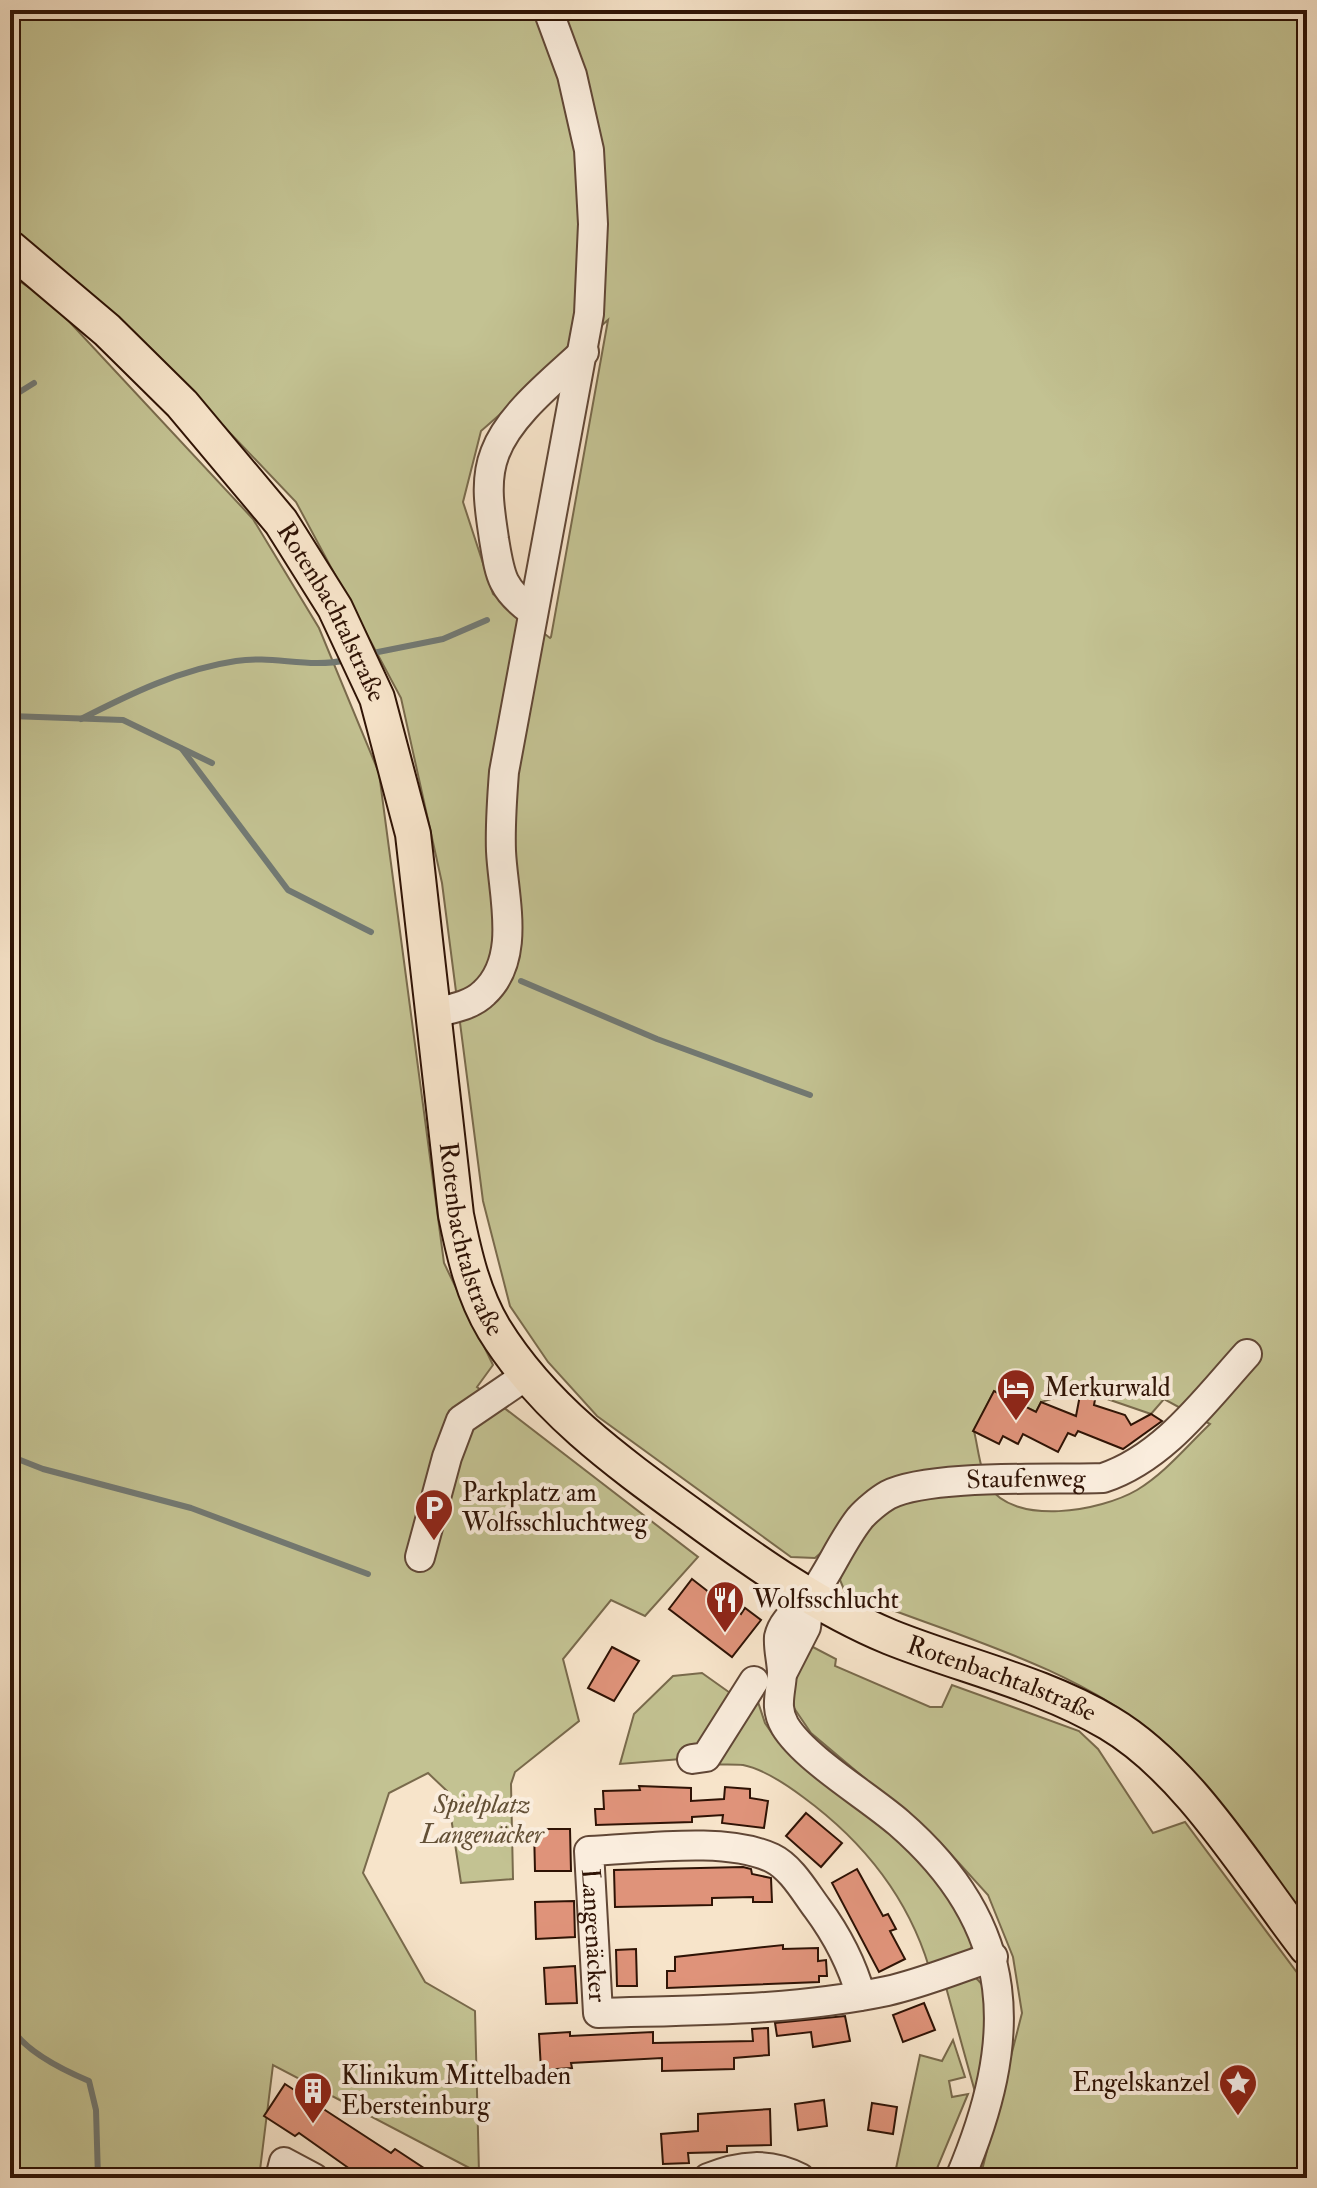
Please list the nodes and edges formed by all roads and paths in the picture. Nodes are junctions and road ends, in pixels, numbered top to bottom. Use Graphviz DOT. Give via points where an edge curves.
graph roads {
  1 [pos="548,10"];
  2 [pos="10,248"];
  3 [pos="584,352"];
  4 [pos="532,611"];
  5 [pos="433,1013"];
  6 [pos="1247,1354"];
  7 [pos="527,1375"];
  8 [pos="420,1557"];
  9 [pos="810,1596"];
  10 [pos="762,1679"];
  11 [pos="692,1759"];
  12 [pos="1307,1948"];
  13 [pos="993,1957"];
  14 [pos="861,1996"];
  15 [pos="280,2178"];
  16 [pos="314,2178"];
  17 [pos="708,2178"];
  18 [pos="800,2178"];
  19 [pos="960,2178"];
  1 -- 3 [label="street" via="572,75 589,150 593,224"];
  2 -- 5 [label="main road, Rotenbachtalstraße" via="107,330 182,404 281,522 335,608 377,698 405,791"];
  3 -- 4 [label="street"];
  3 -- 4 [label="street" via="529,403 495,453 488,497 500,572 509,594"];
  4 -- 5 [label="street" via="500,813 508,926 504,956 484,994"];
  5 -- 7 [label="main road, Rotenbachtalstraße" via="467,1268 493,1327"];
  6 -- 9 [label="street, Staufenweg" via="1186,1421 1128,1468 1103,1478 945,1481 889,1495 861,1517"];
  7 -- 8 [label="street" via="461,1420"];
  7 -- 9 [label="main road, Rotenbachtalstraße" via="608,1455"];
  9 -- 10 [label="street, Staufenweg" via="788,1617"];
  9 -- 12 [label="main road, Rotenbachtalstraße" via="887,1636 1057,1697 1144,1747 1198,1804"];
  10 -- 11 [label="street" via="715,1747 706,1757"];
  10 -- 13 [label="street, Staufenweg" via="792,1736 941,1864 971,1906"];
  13 -- 14 [label="street, Langenäcker"];
  13 -- 19 [label="street, Staufenweg" via="999,2008 996,2063"];
  14 -- 14 [label="street, Langenäcker" via="755,2009 598,2013 589,1851 731,1848 775,1859 826,1920 853,1968"];
  15 -- 16 [label="street" via="284,2162"];
  17 -- 18 [label="street" via="757,2165"];
}
